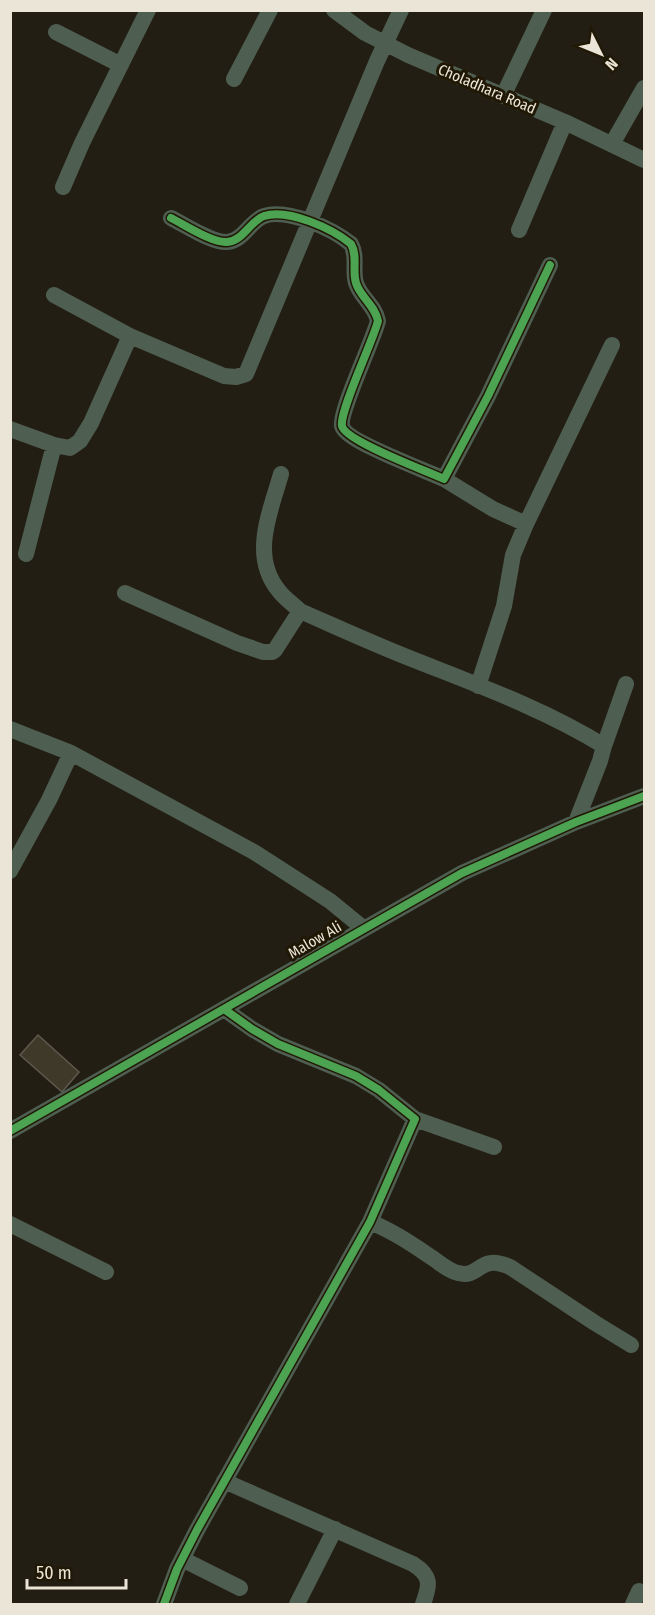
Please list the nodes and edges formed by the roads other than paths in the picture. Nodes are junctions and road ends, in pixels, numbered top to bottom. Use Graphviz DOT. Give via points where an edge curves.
graph roads {
  1 [pos="148,10"];
  2 [pos="270,10"];
  3 [pos="334,10"];
  4 [pos="400,10"];
  5 [pos="544,10"];
  6 [pos="56,32"];
  7 [pos="385,44"];
  8 [pos="121,65"];
  9 [pos="234,79"];
  10 [pos="645,88"];
  11 [pos="503,96"];
  12 [pos="565,122"];
  13 [pos="612,144"];
  14 [pos="645,160"];
  15 [pos="63,187"];
  16 [pos="171,219"];
  17 [pos="310,222"];
  18 [pos="519,230"];
  19 [pos="550,265"];
  20 [pos="54,295"];
  21 [pos="130,336"];
  22 [pos="612,345"];
  23 [pos="10,429"];
  24 [pos="54,445"];
  25 [pos="281,474"];
  26 [pos="444,478"];
  27 [pos="526,524"];
  28 [pos="26,554"];
  29 [pos="125,593"];
  30 [pos="300,611"];
  31 [pos="626,684"];
  32 [pos="478,686"];
  33 [pos="10,729"];
  34 [pos="604,746"];
  35 [pos="71,753"];
  36 [pos="645,796"];
  37 [pos="576,822"];
  38 [pos="10,871"];
  39 [pos="363,928"];
  40 [pos="224,1009"];
  41 [pos="415,1119"];
  42 [pos="10,1131"];
  43 [pos="494,1148"];
  44 [pos="370,1222"];
  45 [pos="10,1224"];
  46 [pos="106,1272"];
  47 [pos="631,1345"];
  48 [pos="224,1481"];
  49 [pos="334,1529"];
  50 [pos="182,1559"];
  51 [pos="240,1588"];
  52 [pos="164,1605"];
  53 [pos="297,1605"];
  54 [pos="423,1605"];
  1 -- 8 [label="street"];
  2 -- 9 [label="street"];
  3 -- 7 [label="street, Choladhara Road"];
  4 -- 7 [label="street"];
  5 -- 11 [label="street"];
  6 -- 8 [label="street"];
  7 -- 11 [label="street, Choladhara Road"];
  7 -- 17 [label="street"];
  8 -- 15 [label="street"];
  10 -- 13 [label="street"];
  11 -- 12 [label="street, Choladhara Road"];
  12 -- 13 [label="street, Choladhara Road"];
  12 -- 18 [label="street"];
  13 -- 14 [label="street, Choladhara Road"];
  16 -- 17 [label="street" via="226,243 264,216 286,214"];
  17 -- 21 [label="street" via="246,374 224,376"];
  17 -- 26 [label="street" via="351,244 355,281 377,314 378,321 341,423 343,429 364,444"];
  19 -- 26 [label="street"];
  20 -- 21 [label="street"];
  21 -- 24 [label="street" via="80,441 70,448"];
  22 -- 27 [label="street"];
  23 -- 24 [label="street"];
  24 -- 28 [label="street"];
  25 -- 30 [label="street" via="264,537 265,565 280,592"];
  26 -- 27 [label="street" via="492,509"];
  27 -- 32 [label="street" via="513,555 504,606"];
  29 -- 30 [label="street" via="263,652 275,650"];
  30 -- 32 [label="street"];
  31 -- 34 [label="street"];
  32 -- 34 [label="street" via="572,727"];
  33 -- 35 [label="street"];
  34 -- 37 [label="street"];
  35 -- 38 [label="street"];
  35 -- 39 [label="street" via="254,852 330,901"];
  36 -- 37 [label="street, Malow Ali"];
  37 -- 39 [label="street, Malow Ali" via="462,873"];
  39 -- 40 [label="street, Malow Ali"];
  40 -- 41 [label="street" via="278,1044 356,1076"];
  40 -- 42 [label="street, Malow Ali"];
  41 -- 43 [label="street"];
  41 -- 44 [label="street"];
  44 -- 47 [label="street" via="388,1229 454,1272 469,1274 487,1263 510,1267"];
  44 -- 48 [label="street"];
  45 -- 46 [label="street"];
  48 -- 49 [label="street"];
  48 -- 50 [label="street"];
  49 -- 53 [label="street"];
  49 -- 54 [label="street" via="424,1571 428,1585"];
  50 -- 51 [label="street"];
  50 -- 52 [label="street"];
}
